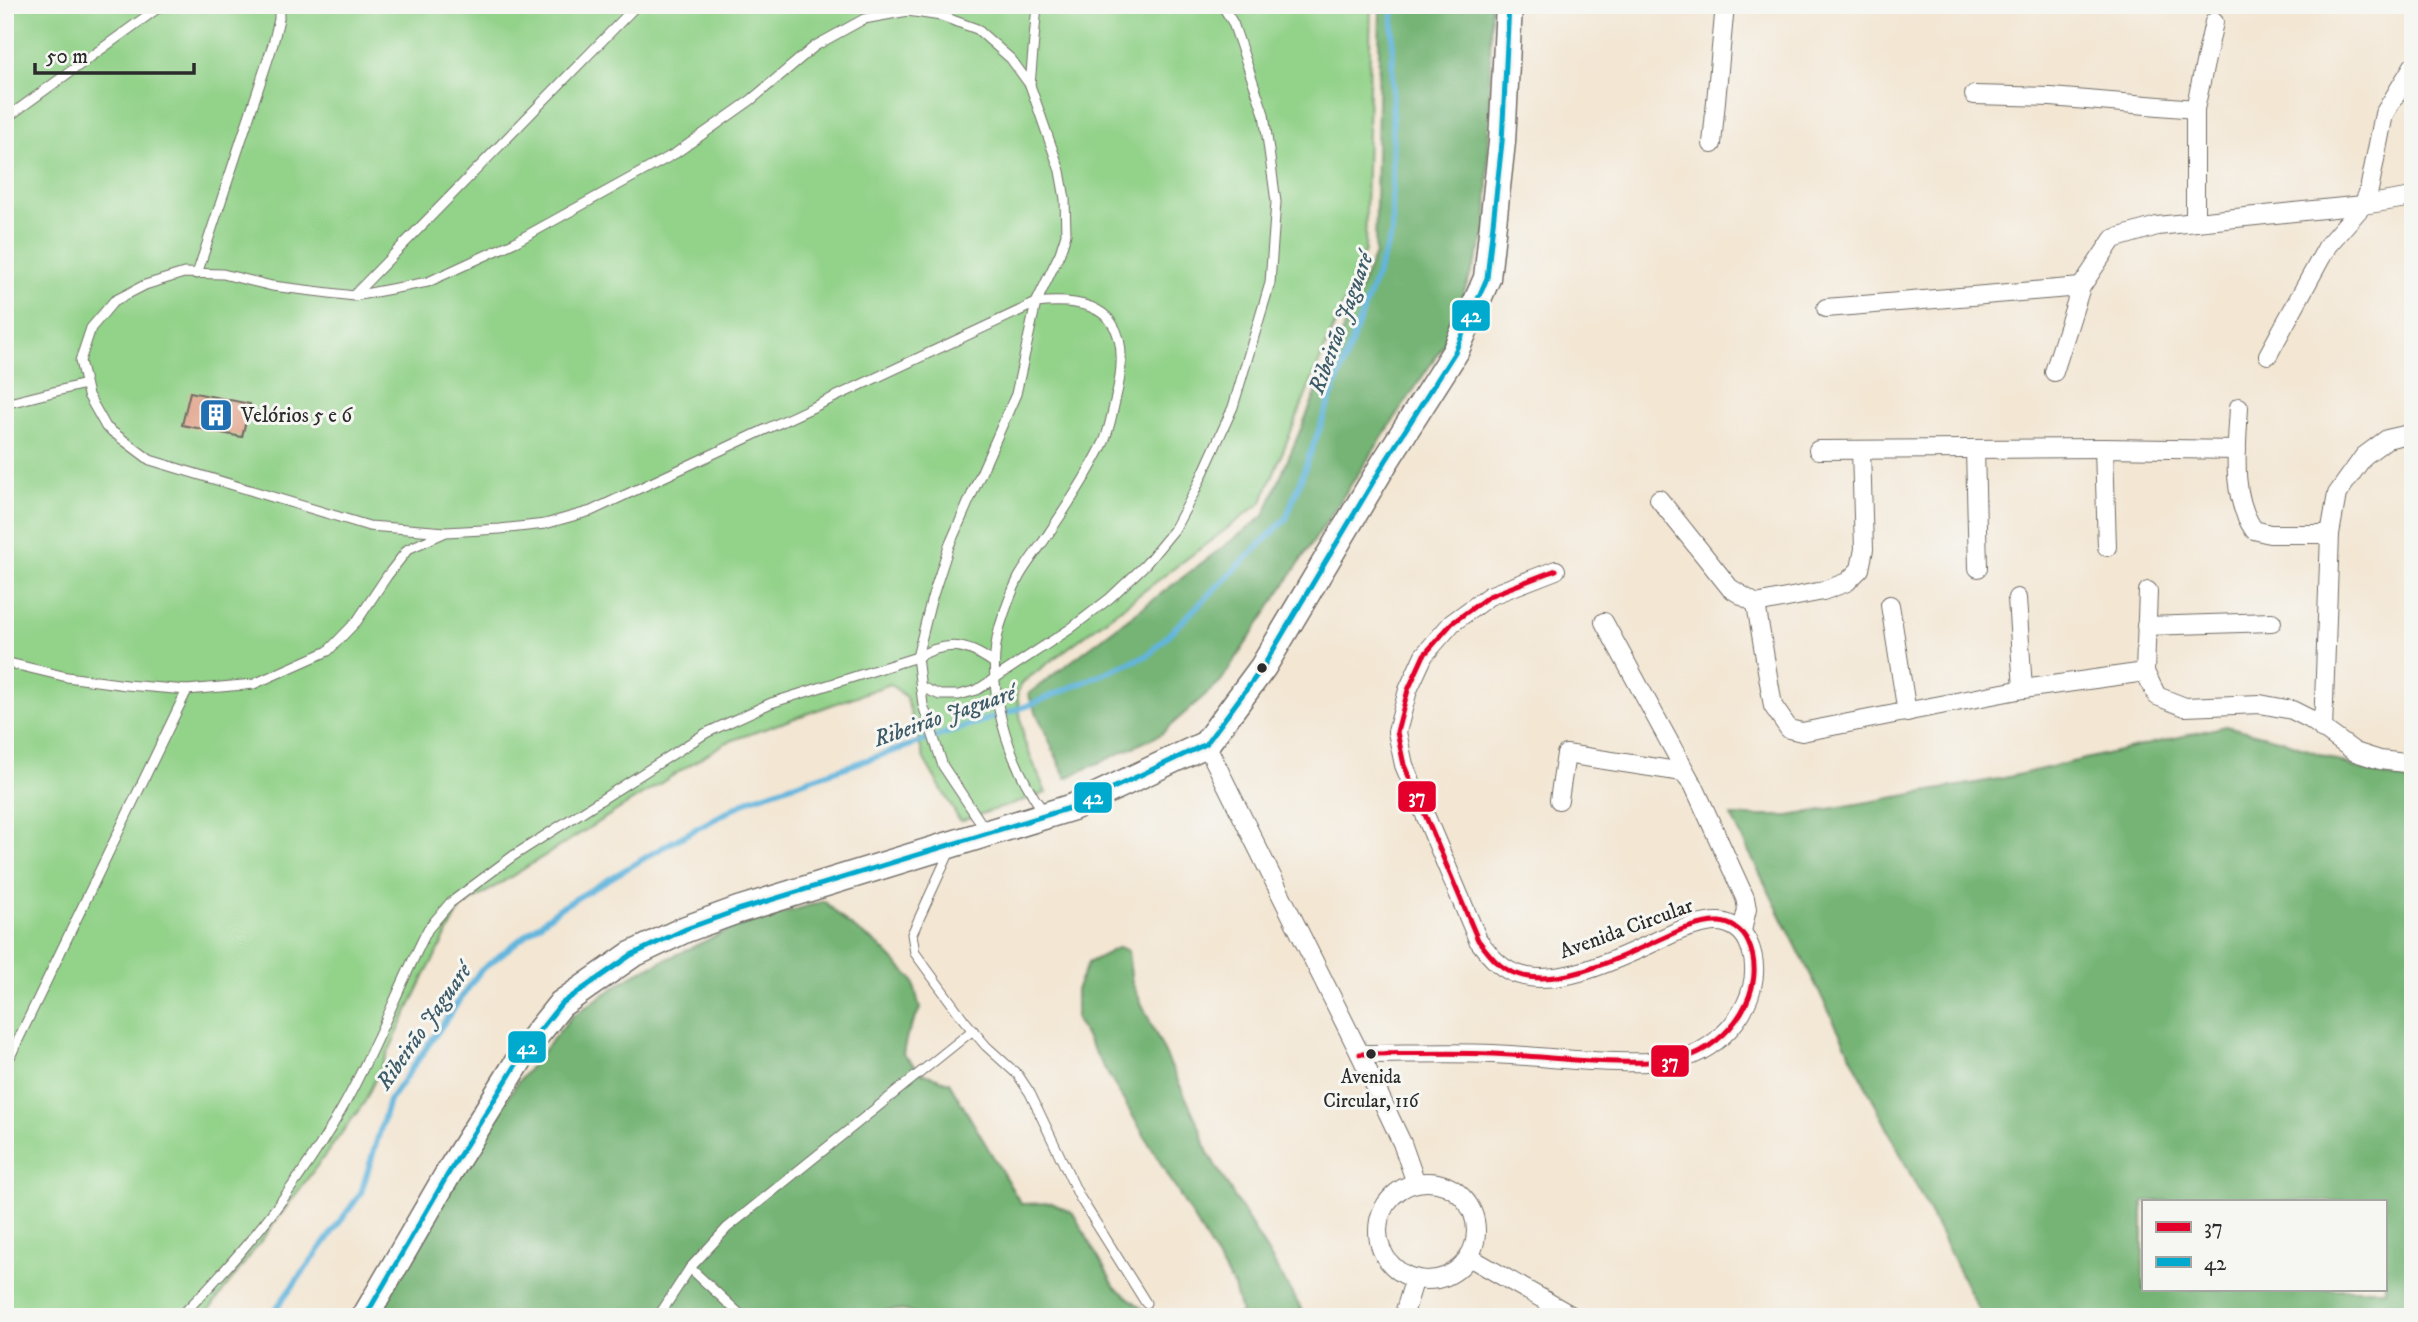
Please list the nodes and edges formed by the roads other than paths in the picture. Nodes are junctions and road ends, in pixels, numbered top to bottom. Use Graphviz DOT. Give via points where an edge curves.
graph roads {
  1 [pos="162,5"];
  2 [pos="279,5"];
  3 [pos="637,5"];
  4 [pos="1037,5"];
  5 [pos="1222,5"];
  6 [pos="1509,5"];
  7 [pos="1725,5"];
  8 [pos="2214,22"];
  9 [pos="2413,66"];
  10 [pos="1030,85"];
  11 [pos="1974,95"];
  12 [pos="2195,109"];
  13 [pos="5,119"];
  14 [pos="1713,144"];
  15 [pos="2413,197"];
  16 [pos="2363,205"];
  17 [pos="2195,221"];
  18 [pos="197,274"];
  19 [pos="2081,287"];
  20 [pos="354,296"];
  21 [pos="1037,303"];
  22 [pos="1826,308"];
  23 [pos="2268,355"];
  24 [pos="2054,372"];
  25 [pos="85,384"];
  26 [pos="5,404"];
  27 [pos="2239,407"];
  28 [pos="2413,433"];
  29 [pos="2104,448"];
  30 [pos="1975,449"];
  31 [pos="1818,450"];
  32 [pos="1861,450"];
  33 [pos="2237,450"];
  34 [pos="1659,499"];
  35 [pos="446,532"];
  36 [pos="2330,534"];
  37 [pos="2107,547"];
  38 [pos="1978,568"];
  39 [pos="1556,570"];
  40 [pos="2148,591"];
  41 [pos="2017,598"];
  42 [pos="1756,604"];
  43 [pos="1890,605"];
  44 [pos="1604,622"];
  45 [pos="2272,622"];
  46 [pos="2146,626"];
  47 [pos="917,657"];
  48 [pos="5,662"];
  49 [pos="994,663"];
  50 [pos="2145,672"];
  51 [pos="993,681"];
  52 [pos="921,687"];
  53 [pos="2023,689"];
  54 [pos="187,690"];
  55 [pos="1907,713"];
  56 [pos="2323,730"];
  57 [pos="1206,744"];
  58 [pos="2413,764"];
  59 [pos="1689,778"];
  60 [pos="1559,800"];
  61 [pos="1046,816"];
  62 [pos="988,833"];
  63 [pos="954,843"];
  64 [pos="1742,932"];
  65 [pos="973,1030"];
  66 [pos="1360,1054"];
  67 [pos="5,1067"];
  68 [pos="1416,1182"];
  69 [pos="1469,1257"];
  70 [pos="690,1268"];
  71 [pos="1415,1278"];
  72 [pos="1146,1303"];
  73 [pos="180,1317"];
  74 [pos="365,1317"];
  75 [pos="658,1317"];
  76 [pos="743,1317"];
  77 [pos="1403,1317"];
  78 [pos="1574,1317"];
  1 -- 13 [label="lane"];
  2 -- 18 [label="lane" via="273,44"];
  3 -- 20 [label="lane"];
  4 -- 10 [label="lane"];
  5 -- 51 [label="lane" via="1233,23 1264,114 1276,202 1270,284 1233,407 1174,530 1145,565 1070,629"];
  6 -- 57 [label="main road" via="1502,142 1487,278 1455,352 1263,667"];
  7 -- 14 [label="street"];
  8 -- 12 [label="street"];
  9 -- 16 [label="street" via="2384,114"];
  10 -- 20 [label="lane" via="1011,59 977,29 908,11 864,19 815,46 751,100 676,153 515,242 428,282"];
  10 -- 21 [label="lane" via="1065,199 1066,234"];
  11 -- 12 [label="street"];
  12 -- 17 [label="street"];
  15 -- 16 [label="street"];
  16 -- 17 [label="street"];
  16 -- 23 [label="street" via="2328,245"];
  17 -- 19 [label="street" via="2113,239"];
  18 -- 20 [label="lane" via="223,274 271,286"];
  18 -- 25 [label="lane" via="184,273 145,285 114,301 92,328 80,361"];
  19 -- 22 [label="street"];
  19 -- 24 [label="street"];
  21 -- 35 [label="lane" via="592,511 545,524"];
  21 -- 47 [label="lane" via="1016,394 949,546"];
  21 -- 49 [label="lane" via="1081,303 1100,310 1118,335 1122,375 1105,439 1082,483 1019,577 1000,626"];
  25 -- 26 [label="lane"];
  25 -- 35 [label="lane" via="106,427 150,460 369,526"];
  27 -- 33 [label="street"];
  28 -- 36 [label="street" via="2387,439 2364,456 2337,494"];
  29 -- 30 [label="street"];
  29 -- 33 [label="street"];
  29 -- 37 [label="street"];
  30 -- 32 [label="street"];
  30 -- 38 [label="street"];
  31 -- 32 [label="street"];
  32 -- 42 [label="street" via="1864,549 1860,569 1847,582 1823,591"];
  33 -- 36 [label="street" via="2242,503 2254,530"];
  34 -- 42 [label="street" via="1730,588"];
  35 -- 54 [label="lane" via="408,549 357,621 328,651 254,684"];
  36 -- 56 [label="street"];
  39 -- 64 [label="street, Avenida Circular" via="1489,596 1452,623 1424,655 1408,690 1397,732 1404,765 1478,940 1513,973 1549,979 1590,969 1699,924 1721,922"];
  40 -- 46 [label="street"];
  41 -- 53 [label="street"];
  42 -- 55 [label="street" via="1773,706 1789,729 1802,732"];
  43 -- 55 [label="street"];
  44 -- 59 [label="street"];
  45 -- 46 [label="street"];
  46 -- 50 [label="street"];
  47 -- 49 [label="lane" via="936,648 957,646 977,651"];
  47 -- 52 [label="lane"];
  47 -- 73 [label="lane" via="771,703 706,733 513,856 450,903 428,929 344,1106 314,1156 241,1252"];
  48 -- 54 [label="lane" via="67,677"];
  49 -- 51 [label="lane"];
  50 -- 53 [label="street"];
  50 -- 56 [label="street" via="2157,696 2185,707 2260,704 2292,710"];
  51 -- 52 [label="lane" via="958,695 940,695"];
  51 -- 61 [label="lane" via="1012,750"];
  52 -- 62 [label="lane" via="943,765"];
  53 -- 55 [label="street"];
  54 -- 67 [label="lane"];
  56 -- 58 [label="street" via="2355,752"];
  57 -- 61 [label="main road"];
  57 -- 66 [label="street"];
  59 -- 60 [label="street" via="1683,772 1566,754"];
  59 -- 64 [label="street" via="1745,898"];
  61 -- 62 [label="main road"];
  62 -- 63 [label="main road"];
  63 -- 65 [label="lane" via="912,941 915,953"];
  63 -- 74 [label="main road" via="687,929 631,955 561,1004 530,1044 448,1174"];
  64 -- 66 [label="street" via="1754,970 1749,997 1716,1041 1682,1059 1620,1063 1492,1054"];
  65 -- 70 [label="lane" via="727,1227"];
  65 -- 72 [label="lane" via="1018,1074 1079,1196"];
  66 -- 68 [label="street"];
  68 -- 69 [label="street" via="1449,1186 1472,1209 1476,1242"];
  68 -- 71 [label="street" via="1389,1200 1378,1231 1389,1261"];
  69 -- 71 [label="street" via="1446,1276"];
  69 -- 78 [label="street"];
  70 -- 75 [label="lane"];
  70 -- 76 [label="lane"];
  71 -- 77 [label="street"];
}
